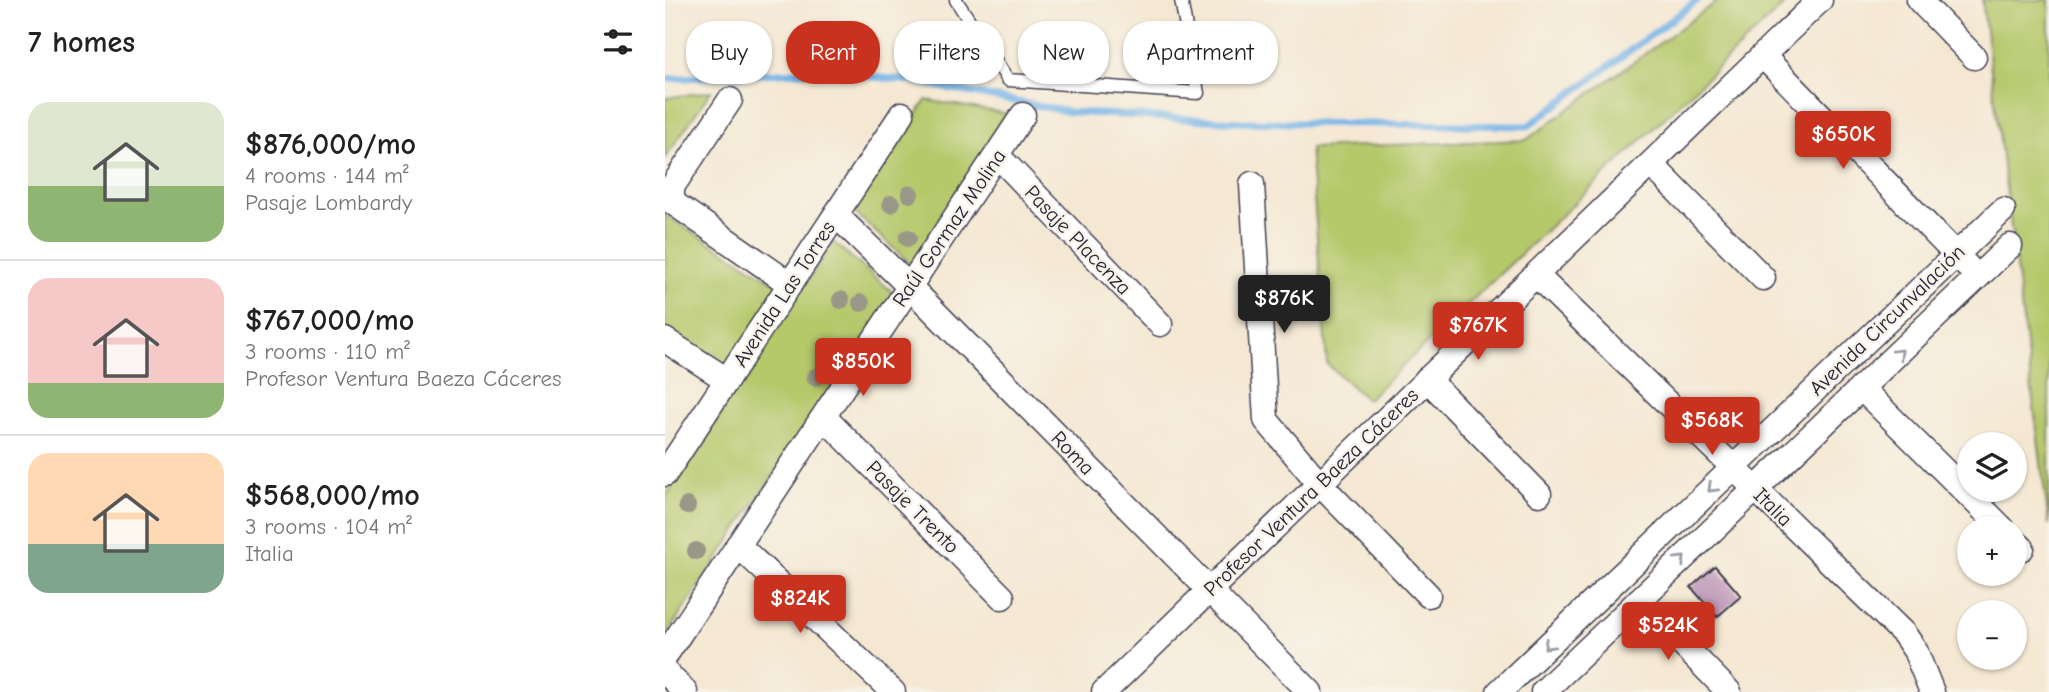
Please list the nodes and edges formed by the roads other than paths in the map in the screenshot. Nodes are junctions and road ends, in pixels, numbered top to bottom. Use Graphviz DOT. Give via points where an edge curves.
graph roads {
  1 [pos="956,0"];
  2 [pos="1181,0"];
  3 [pos="1820,0"];
  4 [pos="1919,0"];
  5 [pos="1763,56"];
  6 [pos="1974,57"];
  7 [pos="730,100"];
  8 [pos="902,114"];
  9 [pos="1023,115"];
  10 [pos="997,155"];
  11 [pos="1651,164"];
  12 [pos="1252,184"];
  13 [pos="2003,210"];
  14 [pos="836,215"];
  15 [pos="2010,246"];
  16 [pos="1956,254"];
  17 [pos="1536,275"];
  18 [pos="1763,278"];
  19 [pos="1977,278"];
  20 [pos="790,284"];
  21 [pos="910,287"];
  22 [pos="1160,324"];
  23 [pos="665,340"];
  24 [pos="1427,379"];
  25 [pos="727,380"];
  26 [pos="1861,388"];
  27 [pos="824,417"];
  28 [pos="1734,467"];
  29 [pos="665,474"];
  30 [pos="1320,484"];
  31 [pos="1755,490"];
  32 [pos="1539,494"];
  33 [pos="1990,516"];
  34 [pos="738,545"];
  35 [pos="1208,591"];
  36 [pos="1428,595"];
  37 [pos="1002,597"];
  38 [pos="1639,600"];
  39 [pos="665,656"];
  40 [pos="665,671"];
  41 [pos="1297,688"];
  42 [pos="685,692"];
  43 [pos="893,692"];
  44 [pos="1104,692"];
  45 [pos="1499,692"];
  46 [pos="1543,692"];
  47 [pos="1730,692"];
  48 [pos="1932,692"];
  1 -- 2 [label="lane" via="1008,80 1198,93"];
  3 -- 5 [label="street, Profesor Ventura Baeza Cáceres"];
  4 -- 6 [label="street"];
  5 -- 11 [label="street, Profesor Ventura Baeza Cáceres"];
  5 -- 16 [label="street"];
  7 -- 20 [label="street" via="672,187 672,202"];
  8 -- 14 [label="street, Avenida Las Torres"];
  9 -- 10 [label="street, Raúl Gormaz Molina"];
  10 -- 21 [label="street, Raúl Gormaz Molina"];
  10 -- 22 [label="street, Pasaje Placenza"];
  11 -- 17 [label="street, Profesor Ventura Baeza Cáceres"];
  11 -- 18 [label="street"];
  12 -- 30 [label="street" via="1266,420"];
  13 -- 16 [label="street, Avenida Circunvalación"];
  14 -- 20 [label="street, Avenida Las Torres"];
  14 -- 21 [label="street, Roma"];
  15 -- 19 [label="street, Avenida Circunvalación"];
  16 -- 19 [label="street"];
  16 -- 28 [label="street, Avenida Circunvalación"];
  17 -- 24 [label="street, Profesor Ventura Baeza Cáceres"];
  17 -- 28 [label="street, Italia"];
  26 -- 19 [label="street, Avenida Circunvalación, one-way"];
  20 -- 25 [label="street, Avenida Las Torres"];
  21 -- 27 [label="street, Raúl Gormaz Molina"];
  21 -- 35 [label="street, Roma"];
  23 -- 25 [label="street"];
  24 -- 30 [label="street, Profesor Ventura Baeza Cáceres"];
  24 -- 32 [label="street"];
  25 -- 29 [label="street, Avenida Las Torres"];
  26 -- 31 [label="street, Avenida Circunvalación"];
  26 -- 33 [label="street"];
  27 -- 34 [label="street, Raúl Gormaz Molina"];
  27 -- 37 [label="street, Pasaje Trento"];
  28 -- 31 [label="street, Italia"];
  28 -- 45 [label="street, Avenida Circunvalación, one-way"];
  30 -- 35 [label="street, Profesor Ventura Baeza Cáceres"];
  30 -- 36 [label="street"];
  38 -- 31 [label="street, Avenida Circunvalación, one-way"];
  31 -- 48 [label="street, Italia" via="1904,634"];
  34 -- 39 [label="street, Raúl Gormaz Molina"];
  34 -- 43 [label="street"];
  35 -- 41 [label="street, Roma"];
  35 -- 44 [label="street, Profesor Ventura Baeza Cáceres"];
  38 -- 46 [label="street, Avenida Circunvalación"];
  38 -- 47 [label="street"];
  40 -- 42 [label="street"];
}
